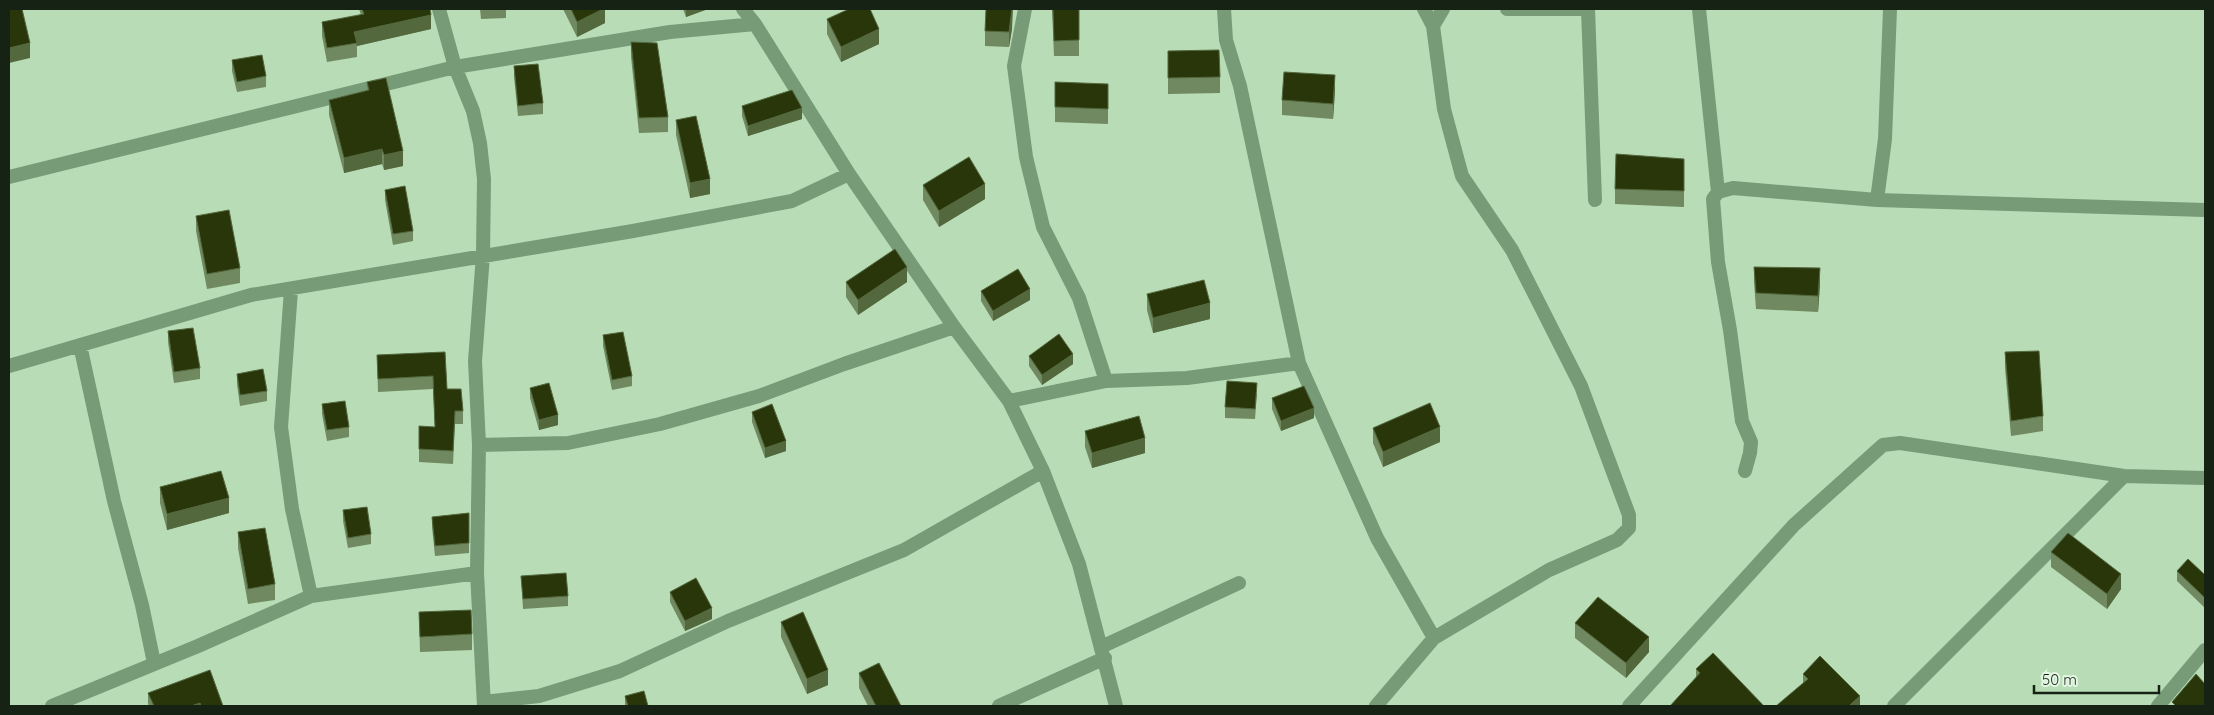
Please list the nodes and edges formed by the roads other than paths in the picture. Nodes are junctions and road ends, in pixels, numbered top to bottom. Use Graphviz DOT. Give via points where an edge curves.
graph roads {
  1 [pos="439,9"];
  2 [pos="743,9"];
  3 [pos="1025,9"];
  4 [pos="1224,9"];
  5 [pos="1424,9"];
  6 [pos="1443,9"];
  7 [pos="1507,9"];
  8 [pos="1587,9"];
  9 [pos="1699,9"];
  10 [pos="1890,9"];
  11 [pos="755,24"];
  12 [pos="1433,26"];
  13 [pos="455,67"];
  14 [pos="849,174"];
  15 [pos="9,177"];
  16 [pos="1718,192"];
  17 [pos="1595,200"];
  18 [pos="1877,200"];
  19 [pos="2205,210"];
  20 [pos="483,255"];
  21 [pos="291,290"];
  22 [pos="954,327"];
  23 [pos="80,346"];
  24 [pos="1299,363"];
  25 [pos="9,366"];
  26 [pos="1106,381"];
  27 [pos="1009,401"];
  28 [pos="479,445"];
  29 [pos="1043,471"];
  30 [pos="1744,472"];
  31 [pos="2124,476"];
  32 [pos="2205,478"];
  33 [pos="477,573"];
  34 [pos="1239,583"];
  35 [pos="311,596"];
  36 [pos="1434,638"];
  37 [pos="2205,650"];
  38 [pos="1103,653"];
  39 [pos="154,663"];
  40 [pos="484,704"];
  41 [pos="52,706"];
  42 [pos="999,706"];
  43 [pos="1116,706"];
  44 [pos="1376,706"];
  45 [pos="1629,706"];
  46 [pos="1894,706"];
  47 [pos="2158,706"];
  1 -- 13 [label="street"];
  2 -- 11 [label="street"];
  3 -- 26 [label="street" via="1014,66 1026,156 1043,226 1079,298"];
  4 -- 24 [label="street" via="1226,40 1240,86"];
  5 -- 12 [label="street"];
  6 -- 12 [label="street"];
  7 -- 8 [label="street"];
  8 -- 17 [label="street"];
  9 -- 16 [label="street"];
  10 -- 18 [label="street" via="1885,139"];
  11 -- 13 [label="street" via="670,32"];
  11 -- 14 [label="street"];
  12 -- 36 [label="street" via="1444,108 1462,176 1512,250 1581,386 1629,515 1629,528 1617,540 1549,570"];
  13 -- 15 [label="street"];
  13 -- 20 [label="street" via="473,111 480,143 484,179"];
  14 -- 20 [label="street" via="792,201"];
  14 -- 22 [label="street"];
  16 -- 18 [label="street" via="1733,188"];
  16 -- 30 [label="street" via="1713,199 1718,262 1742,421 1752,447"];
  18 -- 19 [label="street"];
  20 -- 21 [label="street"];
  20 -- 28 [label="street" via="475,360"];
  21 -- 23 [label="street" via="251,296"];
  21 -- 35 [label="street" via="281,427 292,509"];
  22 -- 27 [label="street"];
  22 -- 28 [label="street" via="759,396 660,424 568,443"];
  23 -- 25 [label="street"];
  23 -- 39 [label="street"];
  24 -- 26 [label="street" via="1187,378"];
  24 -- 36 [label="street" via="1377,538"];
  26 -- 27 [label="street"];
  27 -- 29 [label="street"];
  28 -- 33 [label="street"];
  29 -- 38 [label="street" via="1079,564"];
  29 -- 40 [label="street" via="904,550 728,621 620,671 539,696"];
  31 -- 32 [label="street"];
  31 -- 45 [label="street" via="1900,443 1883,445 1794,525"];
  31 -- 46 [label="street"];
  33 -- 35 [label="street"];
  33 -- 40 [label="street"];
  34 -- 38 [label="street"];
  35 -- 39 [label="street"];
  36 -- 44 [label="street"];
  37 -- 47 [label="street"];
  38 -- 42 [label="street"];
  38 -- 43 [label="street"];
  39 -- 41 [label="street"];
}
